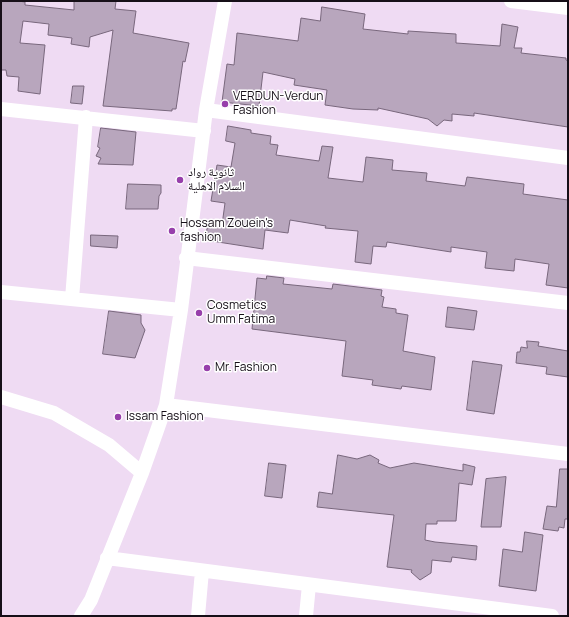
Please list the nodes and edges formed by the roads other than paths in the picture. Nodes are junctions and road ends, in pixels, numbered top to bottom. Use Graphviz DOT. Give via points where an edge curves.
graph roads {
  1 [pos="225,1"];
  2 [pos="511,1"];
  3 [pos="568,8"];
  4 [pos="1,109"];
  5 [pos="206,110"];
  6 [pos="86,117"];
  7 [pos="204,131"];
  8 [pos="568,158"];
  9 [pos="186,258"];
  10 [pos="1,292"];
  11 [pos="72,299"];
  12 [pos="568,303"];
  13 [pos="180,310"];
  14 [pos="1,397"];
  15 [pos="166,405"];
  16 [pos="568,454"];
  17 [pos="142,472"];
  18 [pos="107,558"];
  19 [pos="202,571"];
  20 [pos="309,585"];
  21 [pos="90,600"];
  22 [pos="82,616"];
  23 [pos="89,616"];
  24 [pos="198,616"];
  25 [pos="306,616"];
  26 [pos="552,616"];
  1 -- 5 [label="street"];
  2 -- 3 [label="street"];
  4 -- 6 [label="street"];
  5 -- 7 [label="street"];
  5 -- 8 [label="street"];
  6 -- 7 [label="street"];
  6 -- 11 [label="street"];
  7 -- 9 [label="street"];
  9 -- 12 [label="street"];
  9 -- 13 [label="street"];
  10 -- 11 [label="street"];
  11 -- 13 [label="street"];
  13 -- 15 [label="street"];
  14 -- 17 [label="street" via="54,413 109,445"];
  15 -- 16 [label="street"];
  15 -- 17 [label="street"];
  17 -- 18 [label="street"];
  18 -- 19 [label="street"];
  18 -- 21 [label="street"];
  19 -- 20 [label="street"];
  19 -- 24 [label="street"];
  20 -- 25 [label="street"];
  20 -- 26 [label="street"];
  21 -- 22 [label="street"];
  21 -- 23 [label="street"];
}
